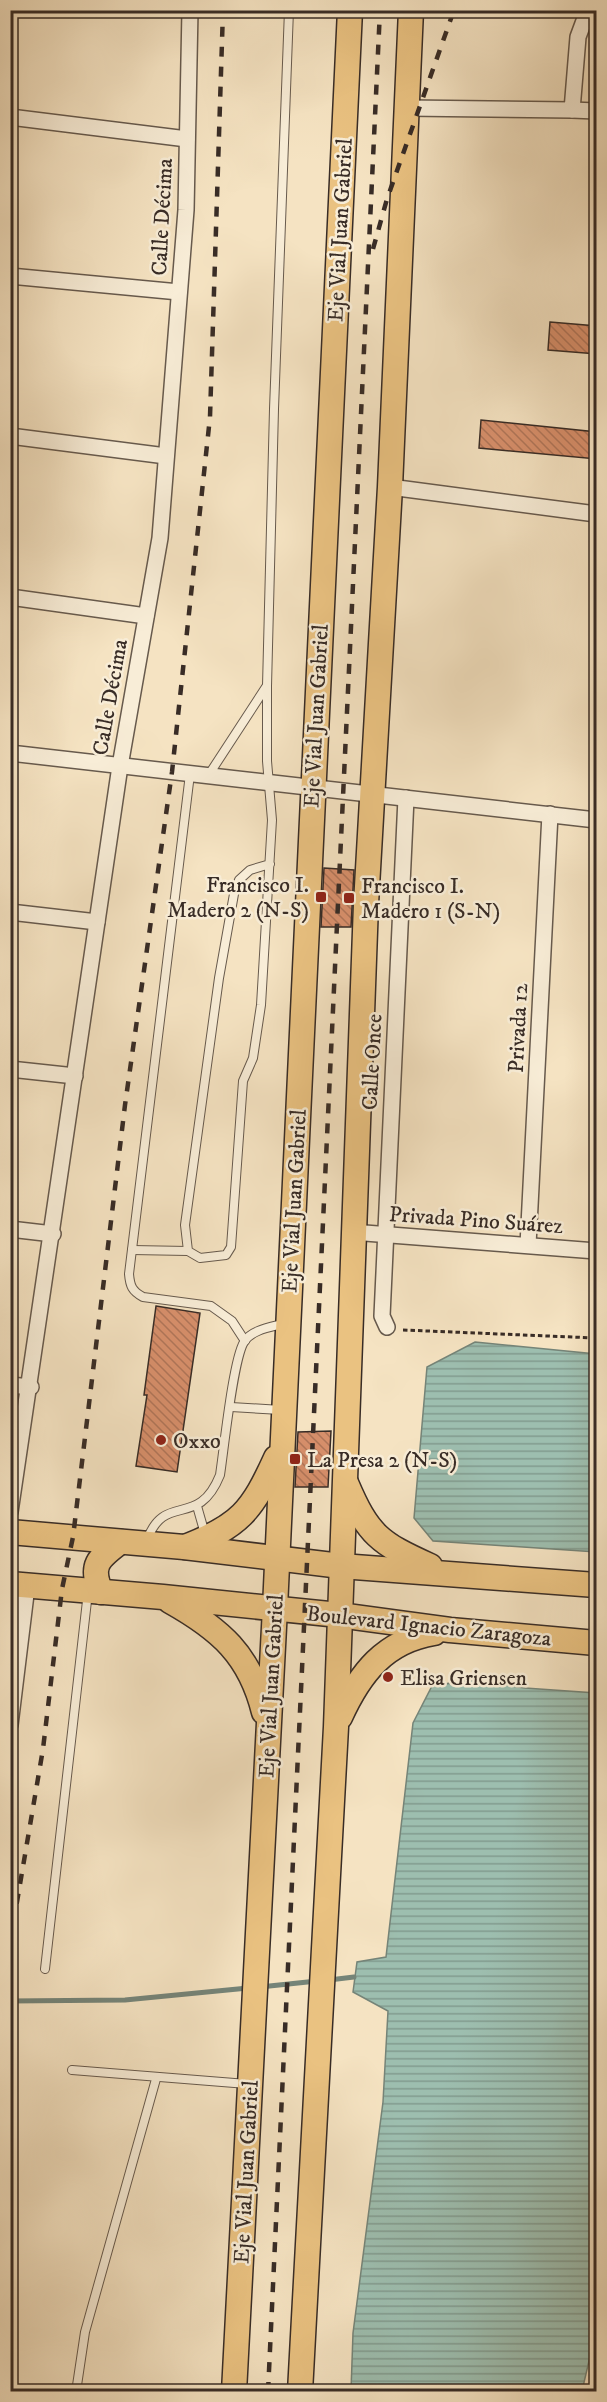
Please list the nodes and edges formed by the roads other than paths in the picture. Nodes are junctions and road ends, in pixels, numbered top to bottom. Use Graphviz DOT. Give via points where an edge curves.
graph roads {
  1 [pos="190,10"];
  2 [pos="289,10"];
  3 [pos="350,10"];
  4 [pos="411,10"];
  5 [pos="588,10"];
  6 [pos="407,108"];
  7 [pos="572,110"];
  8 [pos="597,111"];
  9 [pos="10,117"];
  10 [pos="187,139"];
  11 [pos="10,276"];
  12 [pos="179,292"];
  13 [pos="10,436"];
  14 [pos="166,456"];
  15 [pos="390,487"];
  16 [pos="597,514"];
  17 [pos="10,597"];
  18 [pos="146,616"];
  19 [pos="267,686"];
  20 [pos="10,753"];
  21 [pos="120,766"];
  22 [pos="190,774"];
  23 [pos="208,776"];
  24 [pos="268,783"];
  25 [pos="312,788"];
  26 [pos="371,794"];
  27 [pos="406,798"];
  28 [pos="550,814"];
  29 [pos="597,820"];
  30 [pos="270,864"];
  31 [pos="10,912"];
  32 [pos="97,922"];
  33 [pos="10,1069"];
  34 [pos="75,1076"];
  35 [pos="10,1230"];
  36 [pos="352,1232"];
  37 [pos="53,1234"];
  38 [pos="385,1235"];
  39 [pos="528,1245"];
  40 [pos="132,1250"];
  41 [pos="188,1251"];
  42 [pos="597,1251"];
  43 [pos="287,1323"];
  44 [pos="387,1327"];
  45 [pos="245,1341"];
  46 [pos="10,1385"];
  47 [pos="31,1387"];
  48 [pos="231,1407"];
  49 [pos="284,1411"];
  50 [pos="282,1445"];
  51 [pos="15,1452"];
  52 [pos="343,1476"];
  53 [pos="197,1506"];
  54 [pos="10,1512"];
  55 [pos="10,1532"];
  56 [pos="120,1542"];
  57 [pos="195,1543"];
  58 [pos="146,1544"];
  59 [pos="276,1559"];
  60 [pos="341,1566"];
  61 [pos="443,1573"];
  62 [pos="19,1585"];
  63 [pos="597,1585"];
  64 [pos="94,1591"];
  65 [pos="163,1597"];
  66 [pos="275,1608"];
  67 [pos="339,1615"];
  68 [pos="450,1630"];
  69 [pos="597,1643"];
  70 [pos="10,1725"];
  71 [pos="268,1725"];
  72 [pos="336,1727"];
  73 [pos="45,1969"];
  74 [pos="72,2070"];
  75 [pos="156,2079"];
  76 [pos="249,2084"];
  77 [pos="76,2391"];
  78 [pos="234,2391"];
  79 [pos="300,2391"];
  1 -- 10 [label="street, Calle Décima"];
  2 -- 19 [label="lane"];
  3 -- 25 [label="main road, Eje Vial Juan Gabriel"];
  4 -- 6 [label="main road"];
  5 -- 7 [label="street" via="578,37"];
  6 -- 7 [label="street"];
  6 -- 15 [label="main road"];
  7 -- 8 [label="street"];
  9 -- 10 [label="street"];
  10 -- 12 [label="street, Calle Décima"];
  11 -- 12 [label="street"];
  12 -- 14 [label="street, Calle Décima"];
  13 -- 14 [label="street"];
  14 -- 18 [label="street, Calle Décima" via="160,538"];
  15 -- 16 [label="street"];
  15 -- 26 [label="main road"];
  17 -- 18 [label="street"];
  18 -- 21 [label="street, Calle Décima"];
  19 -- 23 [label="lane"];
  19 -- 24 [label="lane"];
  20 -- 21 [label="street"];
  21 -- 22 [label="street"];
  21 -- 32 [label="street, Calle Décima"];
  22 -- 23 [label="street"];
  22 -- 40 [label="lane"];
  23 -- 24 [label="street"];
  24 -- 25 [label="street"];
  24 -- 30 [label="lane" via="272,820"];
  25 -- 26 [label="street"];
  25 -- 43 [label="main road, Eje Vial Juan Gabriel"];
  26 -- 27 [label="street"];
  26 -- 36 [label="main road"];
  27 -- 28 [label="street"];
  27 -- 38 [label="street, Calle Once"];
  28 -- 29 [label="street"];
  28 -- 39 [label="street, Privada 12"];
  30 -- 41 [label="lane" via="244,875 234,894 185,1225"];
  30 -- 41 [label="lane" via="261,1005 253,1058 243,1081 231,1247 226,1255 212,1258 200,1258"];
  31 -- 32 [label="street"];
  32 -- 34 [label="street, Calle Décima"];
  33 -- 34 [label="street"];
  34 -- 37 [label="street, Calle Décima"];
  35 -- 37 [label="street"];
  36 -- 38 [label="street, Privada Pino Suárez"];
  36 -- 52 [label="main road"];
  37 -- 47 [label="street, Calle Décima"];
  38 -- 39 [label="street, Privada Pino Suárez"];
  38 -- 44 [label="street, Calle Once" via="382,1316"];
  39 -- 42 [label="street, Privada Pino Suárez"];
  40 -- 41 [label="lane"];
  40 -- 45 [label="lane" via="129,1274 134,1293 211,1306 232,1321"];
  43 -- 45 [label="lane" via="259,1331"];
  43 -- 49 [label="main road, Eje Vial Juan Gabriel"];
  45 -- 48 [label="lane"];
  46 -- 47 [label="street"];
  47 -- 51 [label="street, Calle Décima"];
  48 -- 49 [label="lane"];
  48 -- 53 [label="lane" via="220,1475 214,1490"];
  49 -- 50 [label="main road, Eje Vial Juan Gabriel"];
  50 -- 57 [label="main road" via="250,1508 236,1522"];
  50 -- 59 [label="main road, Eje Vial Juan Gabriel"];
  51 -- 54 [label="street, Calle Décima"];
  52 -- 60 [label="main road"];
  52 -- 61 [label="main road" via="366,1526 378,1539"];
  53 -- 57 [label="lane"];
  53 -- 58 [label="lane" via="160,1516 152,1524"];
  55 -- 56 [label="main road"];
  56 -- 58 [label="main road"];
  56 -- 64 [label="main road" via="99,1559"];
  57 -- 58 [label="main road"];
  57 -- 59 [label="main road"];
  59 -- 60 [label="main road"];
  59 -- 66 [label="main road, Eje Vial Juan Gabriel"];
  60 -- 61 [label="main road"];
  60 -- 67 [label="main road"];
  61 -- 63 [label="main road"];
  62 -- 64 [label="main road, Boulevard Ignacio Zaragoza"];
  62 -- 70 [label="street"];
  64 -- 65 [label="main road, Boulevard Ignacio Zaragoza"];
  64 -- 73 [label="lane"];
  65 -- 66 [label="main road, Boulevard Ignacio Zaragoza"];
  65 -- 71 [label="main road" via="205,1621 235,1649 260,1693"];
  66 -- 67 [label="main road, Boulevard Ignacio Zaragoza"];
  66 -- 71 [label="main road, Eje Vial Juan Gabriel"];
  67 -- 68 [label="main road, Boulevard Ignacio Zaragoza"];
  67 -- 72 [label="main road"];
  68 -- 69 [label="main road, Boulevard Ignacio Zaragoza"];
  68 -- 72 [label="main road" via="415,1636 385,1652 353,1689"];
  71 -- 76 [label="main road, Eje Vial Juan Gabriel"];
  72 -- 79 [label="main road"];
  74 -- 75 [label="lane"];
  75 -- 76 [label="lane"];
  75 -- 77 [label="lane" via="85,2332"];
  76 -- 78 [label="main road, Eje Vial Juan Gabriel"];
}
